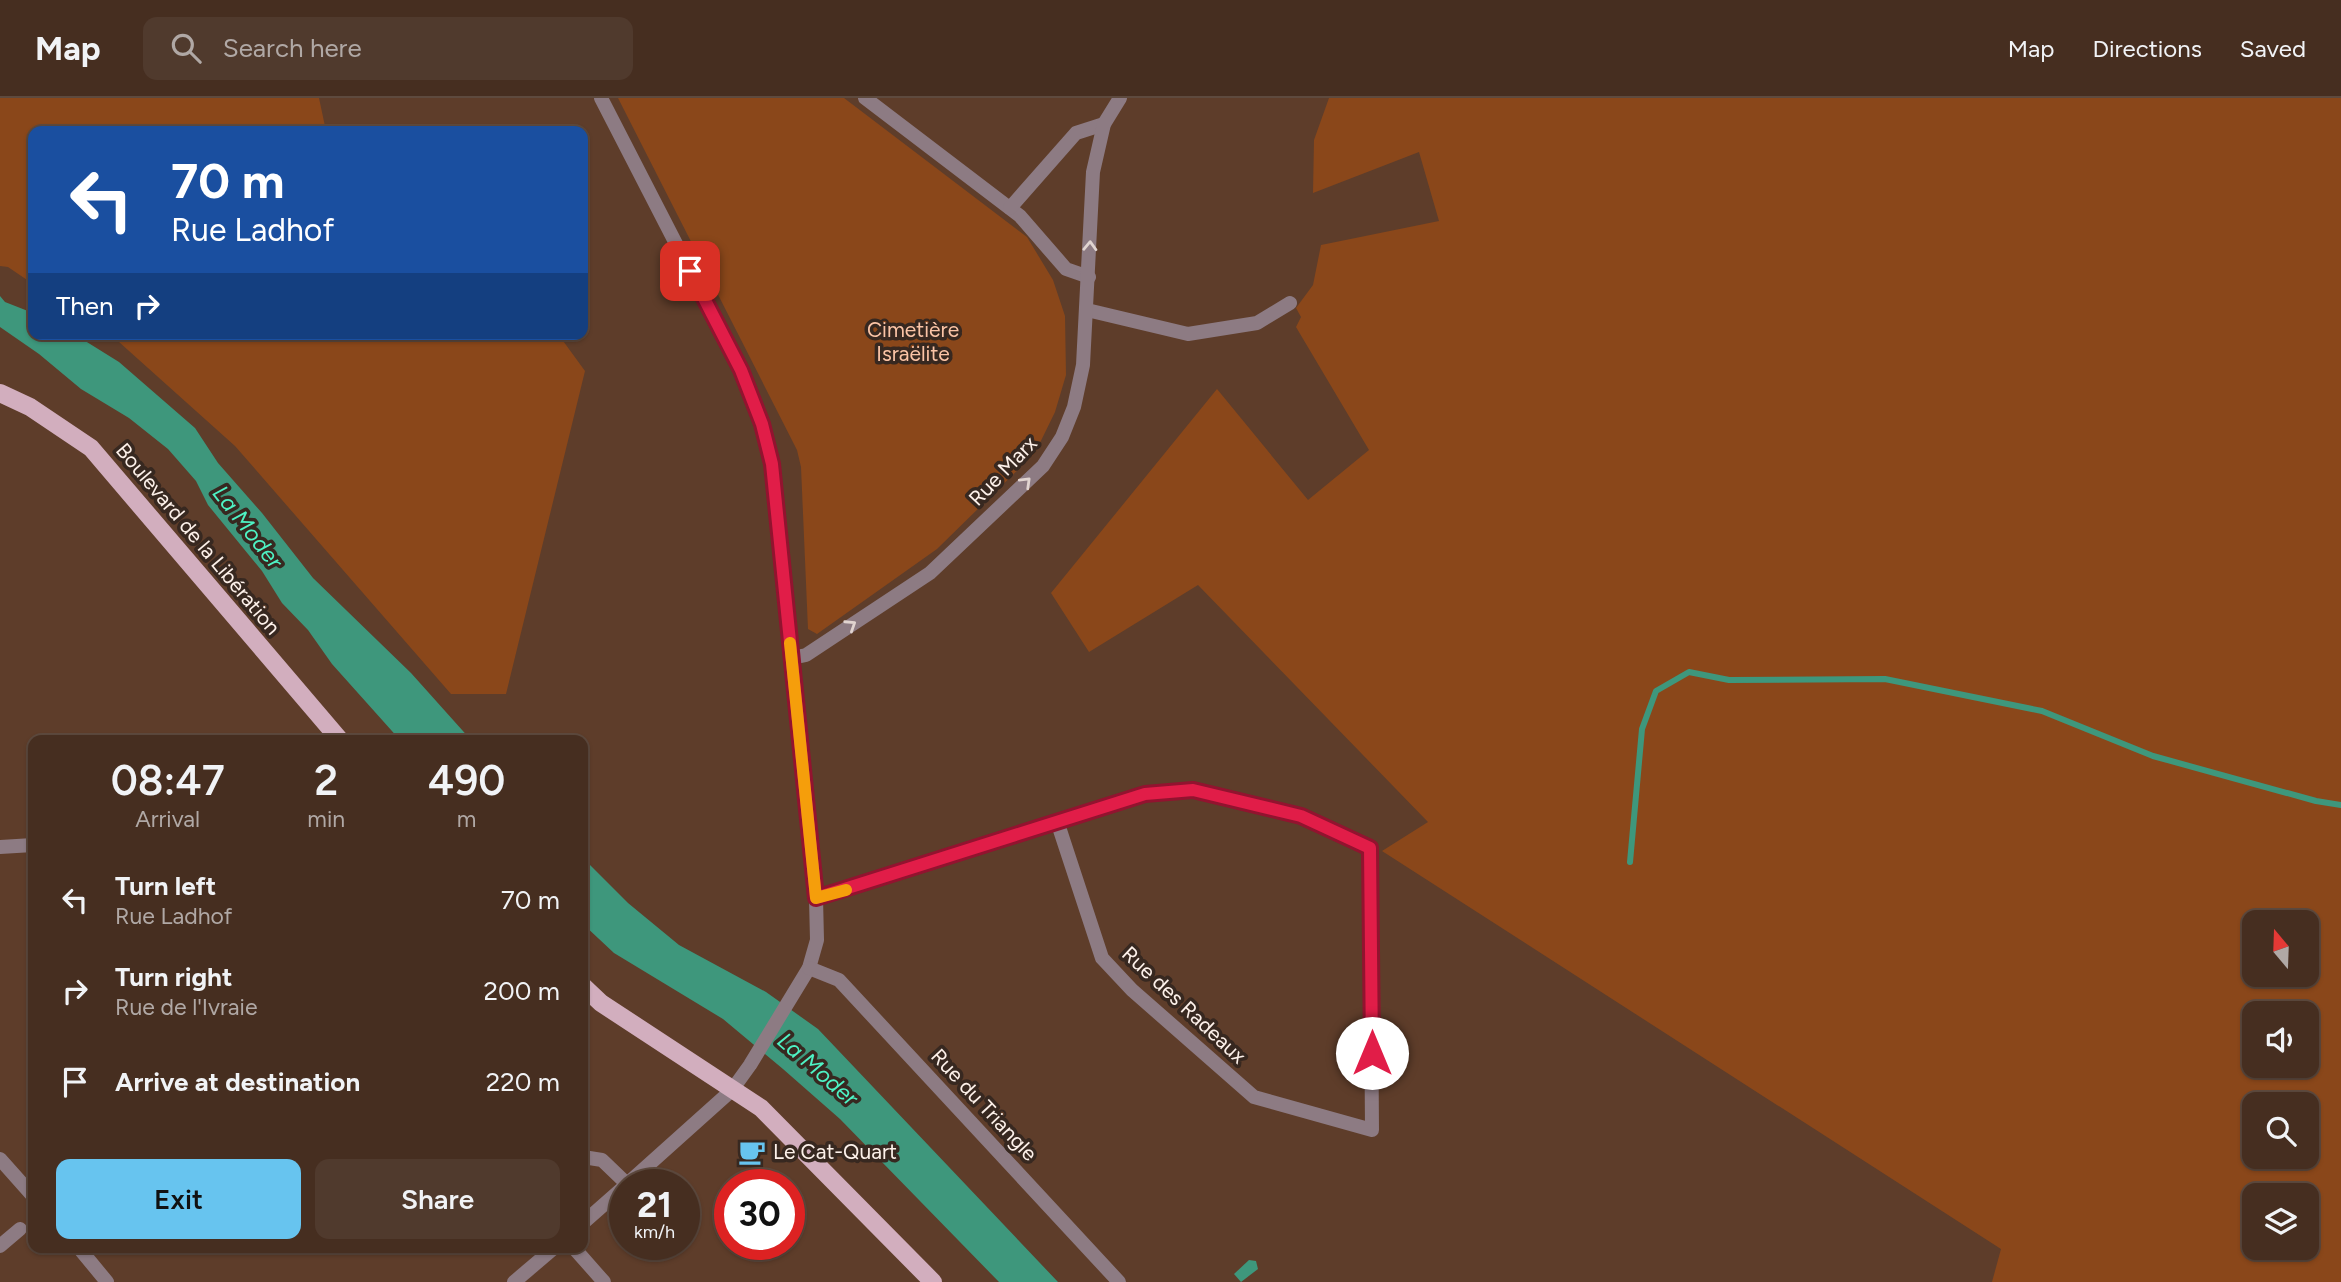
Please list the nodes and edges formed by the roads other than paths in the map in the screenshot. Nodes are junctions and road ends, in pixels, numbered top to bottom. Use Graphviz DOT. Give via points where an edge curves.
graph roads {
  1 [pos="601,98"];
  2 [pos="865,98"];
  3 [pos="1120,98"];
  4 [pos="1104,124"];
  5 [pos="1010,208"];
  6 [pos="1089,277"];
  7 [pos="1290,303"];
  8 [pos="1087,310"];
  9 [pos="0,393"];
  10 [pos="792,658"];
  11 [pos="336,735"];
  12 [pos="1057,821"];
  13 [pos="28,845"];
  14 [pos="0,847"];
  15 [pos="816,898"];
  16 [pos="809,968"];
  17 [pos="588,991"];
  18 [pos="732,1090"];
  19 [pos="588,1158"];
  20 [pos="0,1159"];
  21 [pos="611,1169"];
  22 [pos="644,1169"];
  23 [pos="28,1190"];
  24 [pos="609,1200"];
  25 [pos="588,1219"];
  26 [pos="20,1229"];
  27 [pos="0,1246"];
  28 [pos="87,1253"];
  29 [pos="548,1253"];
  30 [pos="578,1253"];
  31 [pos="107,1282"];
  32 [pos="514,1282"];
  33 [pos="604,1282"];
  34 [pos="933,1282"];
  35 [pos="1119,1282"];
  1 -- 10 [label="street" via="741,370 762,424 772,464"];
  2 -- 5 [label="street"];
  3 -- 4 [label="street, Rue Marx"];
  4 -- 5 [label="street" via="1076,132"];
  6 -- 4 [label="street, Rue Marx, one-way" via="1093,172"];
  5 -- 6 [label="street" via="1066,269"];
  6 -- 8 [label="street, Rue Marx"];
  7 -- 8 [label="street" via="1257,323 1188,334"];
  10 -- 8 [label="street, Rue Marx, one-way" via="806,654 930,573 1043,466 1074,407"];
  9 -- 11 [label="main road, Boulevard de la Libération" via="30,407 91,448"];
  10 -- 15 [label="street"];
  12 -- 12 [label="street, Rue des Radeaux" via="1102,958 1132,990 1254,1097 1372,1130 1370,848 1301,816 1193,790 1145,794"];
  12 -- 15 [label="street"];
  13 -- 14 [label="street"];
  15 -- 16 [label="street" via="817,940"];
  16 -- 18 [label="street"];
  16 -- 35 [label="street, Rue du Triangle" via="839,980"];
  17 -- 18 [label="main road"];
  18 -- 22 [label="street"];
  18 -- 34 [label="main road" via="761,1108"];
  19 -- 21 [label="street" via="602,1160"];
  20 -- 23 [label="street"];
  24 -- 25 [label="street"];
  26 -- 27 [label="street"];
  28 -- 31 [label="street"];
  29 -- 32 [label="street"];
  30 -- 33 [label="street"];
}
